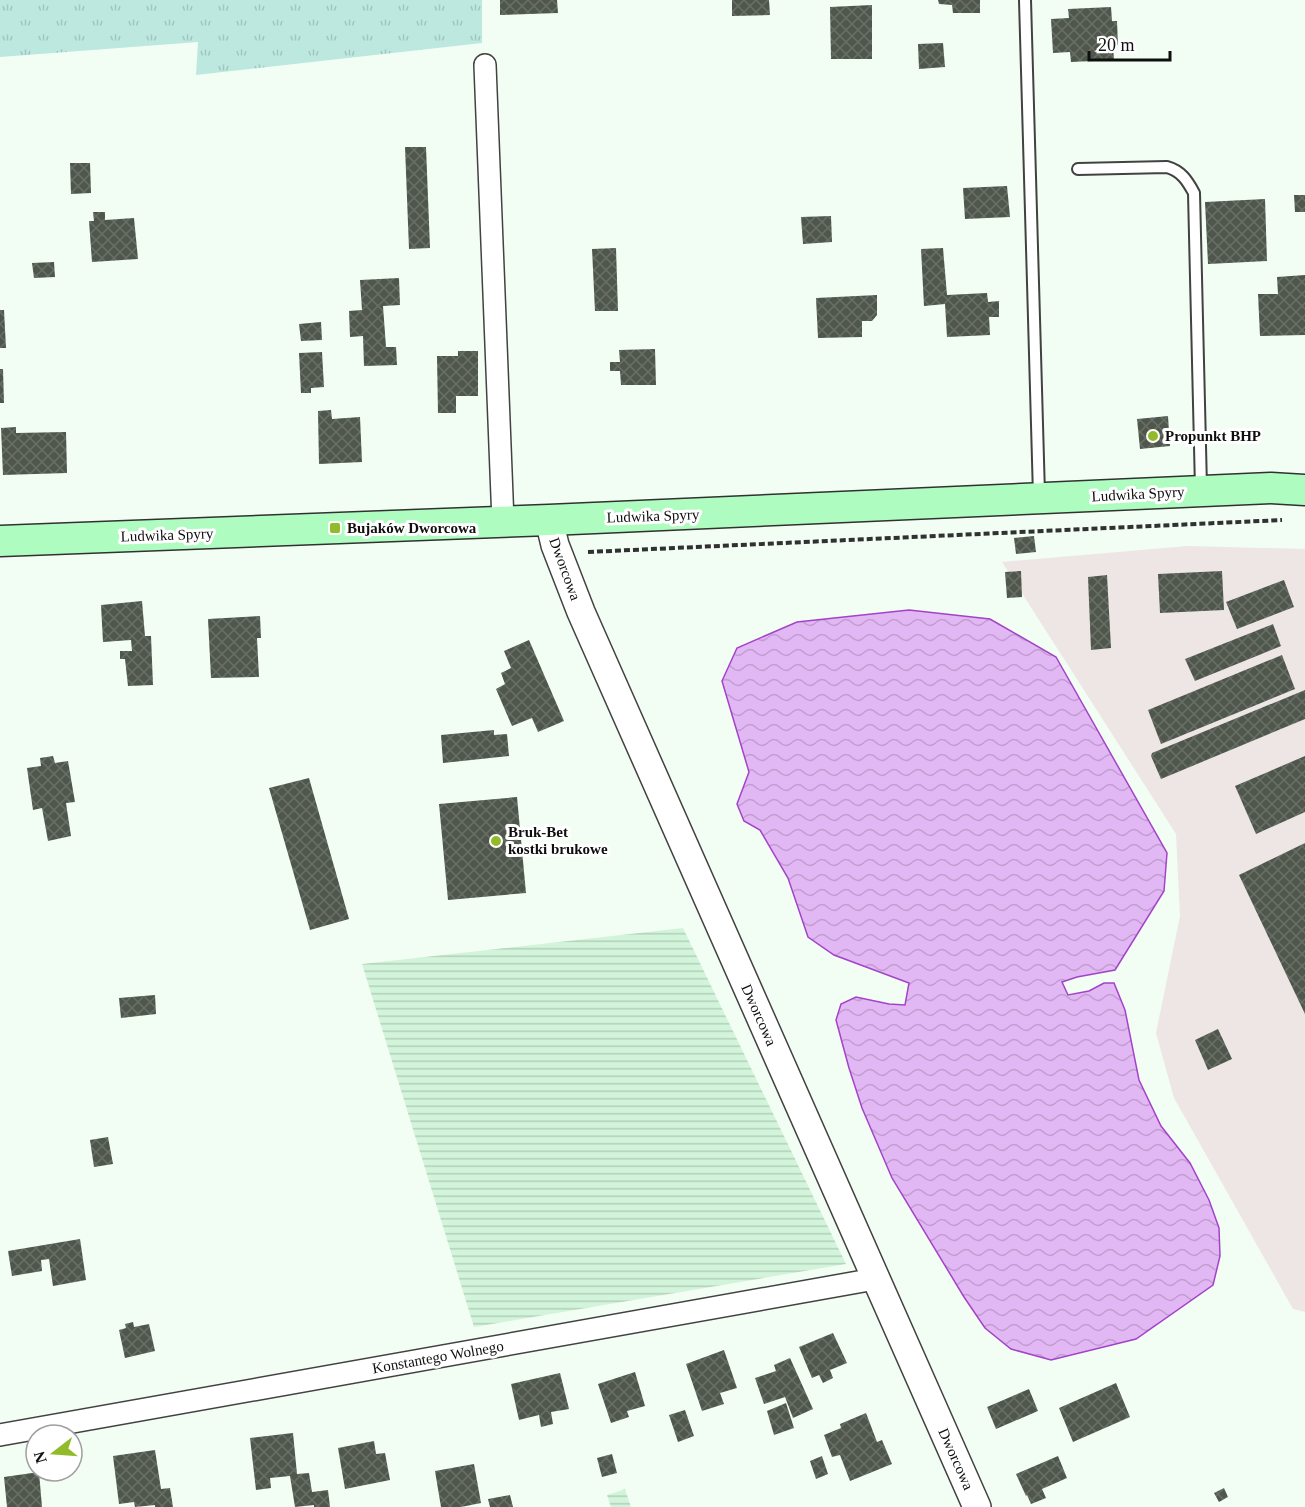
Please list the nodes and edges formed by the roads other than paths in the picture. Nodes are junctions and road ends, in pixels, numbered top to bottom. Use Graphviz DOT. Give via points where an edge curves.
graph roads {
  1 [pos="1025,0"];
  2 [pos="485,65"];
  3 [pos="1078,169"];
  4 [pos="1305,490"];
  5 [pos="1201,491"];
  6 [pos="1039,499"];
  7 [pos="549,520"];
  8 [pos="503,522"];
  9 [pos="0,541"];
  10 [pos="875,1279"];
  11 [pos="0,1435"];
  12 [pos="977,1507"];
  1 -- 6 [label="lane"];
  2 -- 8 [label="street"];
  3 -- 5 [label="lane" via="1167,167 1178,170 1194,193"];
  4 -- 5 [label="main road, Ludwika Spyry"];
  5 -- 6 [label="main road, Ludwika Spyry"];
  6 -- 7 [label="main road, Ludwika Spyry"];
  7 -- 8 [label="main road, Ludwika Spyry"];
  7 -- 10 [label="street, Dworcowa" via="581,612"];
  8 -- 9 [label="main road, Ludwika Spyry"];
  10 -- 11 [label="street, Konstantego Wolnego"];
  10 -- 12 [label="street, Dworcowa"];
}
